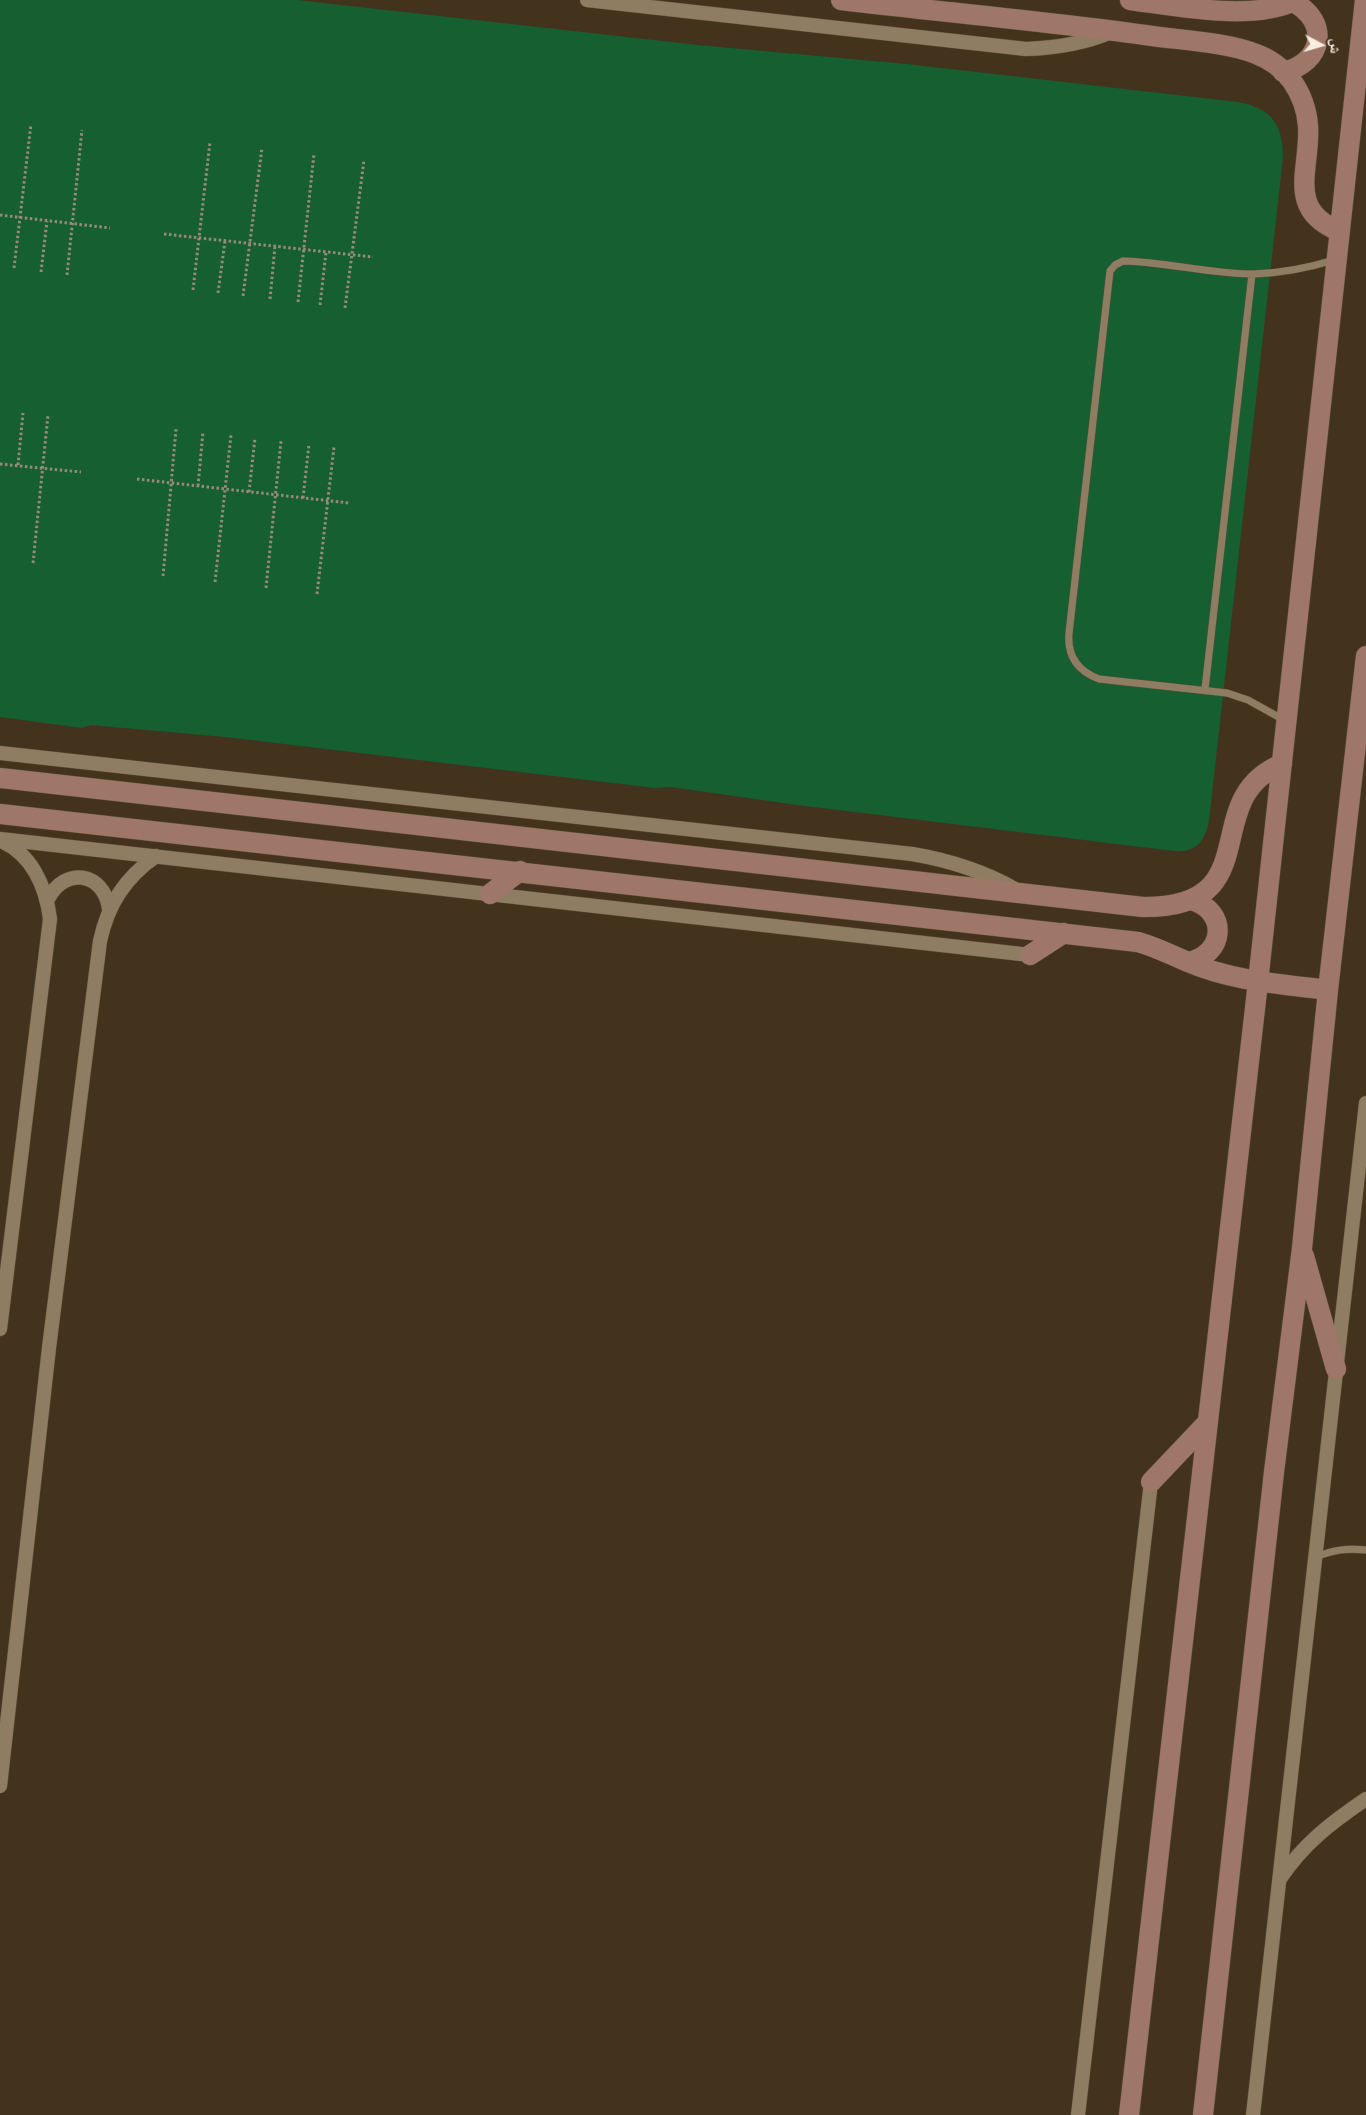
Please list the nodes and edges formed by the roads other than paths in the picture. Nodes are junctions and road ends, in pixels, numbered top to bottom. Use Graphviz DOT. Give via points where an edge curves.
graph roads {
  1 [pos="587,0"];
  2 [pos="841,0"];
  3 [pos="1130,0"];
  4 [pos="1365,0"];
  5 [pos="1152,1"];
  6 [pos="1295,1"];
  7 [pos="1113,31"];
  8 [pos="1284,72"];
  9 [pos="1340,231"];
  10 [pos="1336,259"];
  11 [pos="1252,274"];
  12 [pos="1366,656"];
  13 [pos="1205,689"];
  14 [pos="1286,721"];
  15 [pos="0,753"];
  16 [pos="1282,764"];
  17 [pos="0,778"];
  18 [pos="0,814"];
  19 [pos="0,840"];
  20 [pos="156,856"];
  21 [pos="520,871"];
  22 [pos="490,894"];
  23 [pos="1022,894"];
  24 [pos="48,899"];
  25 [pos="1191,900"];
  26 [pos="109,909"];
  27 [pos="1064,933"];
  28 [pos="1030,955"];
  29 [pos="1188,962"];
  30 [pos="1258,982"];
  31 [pos="1328,990"];
  32 [pos="1366,1103"];
  33 [pos="1302,1248"];
  34 [pos="0,1329"];
  35 [pos="1336,1369"];
  36 [pos="1207,1422"];
  37 [pos="1151,1482"];
  38 [pos="1366,1550"];
  39 [pos="1316,1557"];
  40 [pos="0,1786"];
  41 [pos="1366,1799"];
  42 [pos="1278,1882"];
  43 [pos="1078,2115"];
  44 [pos="1129,2115"];
  45 [pos="1203,2115"];
  46 [pos="1253,2115"];
  1 -- 7 [label="street" via="1026,49 1071,45"];
  2 -- 7 [label="main road"];
  3 -- 5 [label="main road"];
  4 -- 9 [label="main road"];
  5 -- 6 [label="main road" via="1230,11 1256,10"];
  6 -- 8 [label="main road" via="1313,19 1317,45 1301,66"];
  7 -- 8 [label="main road" via="1240,49 1263,58"];
  8 -- 9 [label="main road" via="1301,97 1306,111 1308,142 1303,173 1306,197 1318,218"];
  9 -- 10 [label="main road"];
  10 -- 11 [label="lane" via="1297,270"];
  10 -- 14 [label="main road"];
  11 -- 13 [label="lane"];
  11 -- 13 [label="lane" via="1131,261 1123,261 1110,271 1069,633 1074,662 1089,676"];
  12 -- 31 [label="main road"];
  13 -- 14 [label="lane" via="1248,700"];
  14 -- 16 [label="main road"];
  15 -- 23 [label="street" via="912,854 958,864"];
  16 -- 25 [label="main road" via="1266,771 1252,783 1236,814 1224,867 1213,883"];
  16 -- 30 [label="main road"];
  17 -- 23 [label="main road"];
  18 -- 21 [label="main road"];
  19 -- 20 [label="street"];
  19 -- 24 [label="street" via="32,867"];
  20 -- 22 [label="street"];
  20 -- 26 [label="street" via="128,879"];
  21 -- 22 [label="main road"];
  21 -- 27 [label="main road"];
  22 -- 28 [label="street"];
  23 -- 25 [label="main road" via="1143,907 1165,907"];
  24 -- 26 [label="street" via="62,882 83,878 102,888 108,898"];
  24 -- 34 [label="street" via="48,938"];
  25 -- 29 [label="main road" via="1212,912 1218,935 1205,956"];
  26 -- 40 [label="street" via="100,941"];
  27 -- 28 [label="main road"];
  27 -- 29 [label="main road" via="1138,942 1155,946"];
  29 -- 30 [label="main road"];
  30 -- 31 [label="main road"];
  30 -- 36 [label="main road"];
  31 -- 33 [label="main road"];
  32 -- 35 [label="street"];
  33 -- 35 [label="main road"];
  33 -- 45 [label="main road"];
  35 -- 39 [label="street"];
  36 -- 37 [label="main road"];
  36 -- 44 [label="main road"];
  37 -- 43 [label="street"];
  38 -- 39 [label="lane" via="1346,1548"];
  39 -- 42 [label="street"];
  41 -- 42 [label="street" via="1318,1834"];
  42 -- 46 [label="street"];
}
